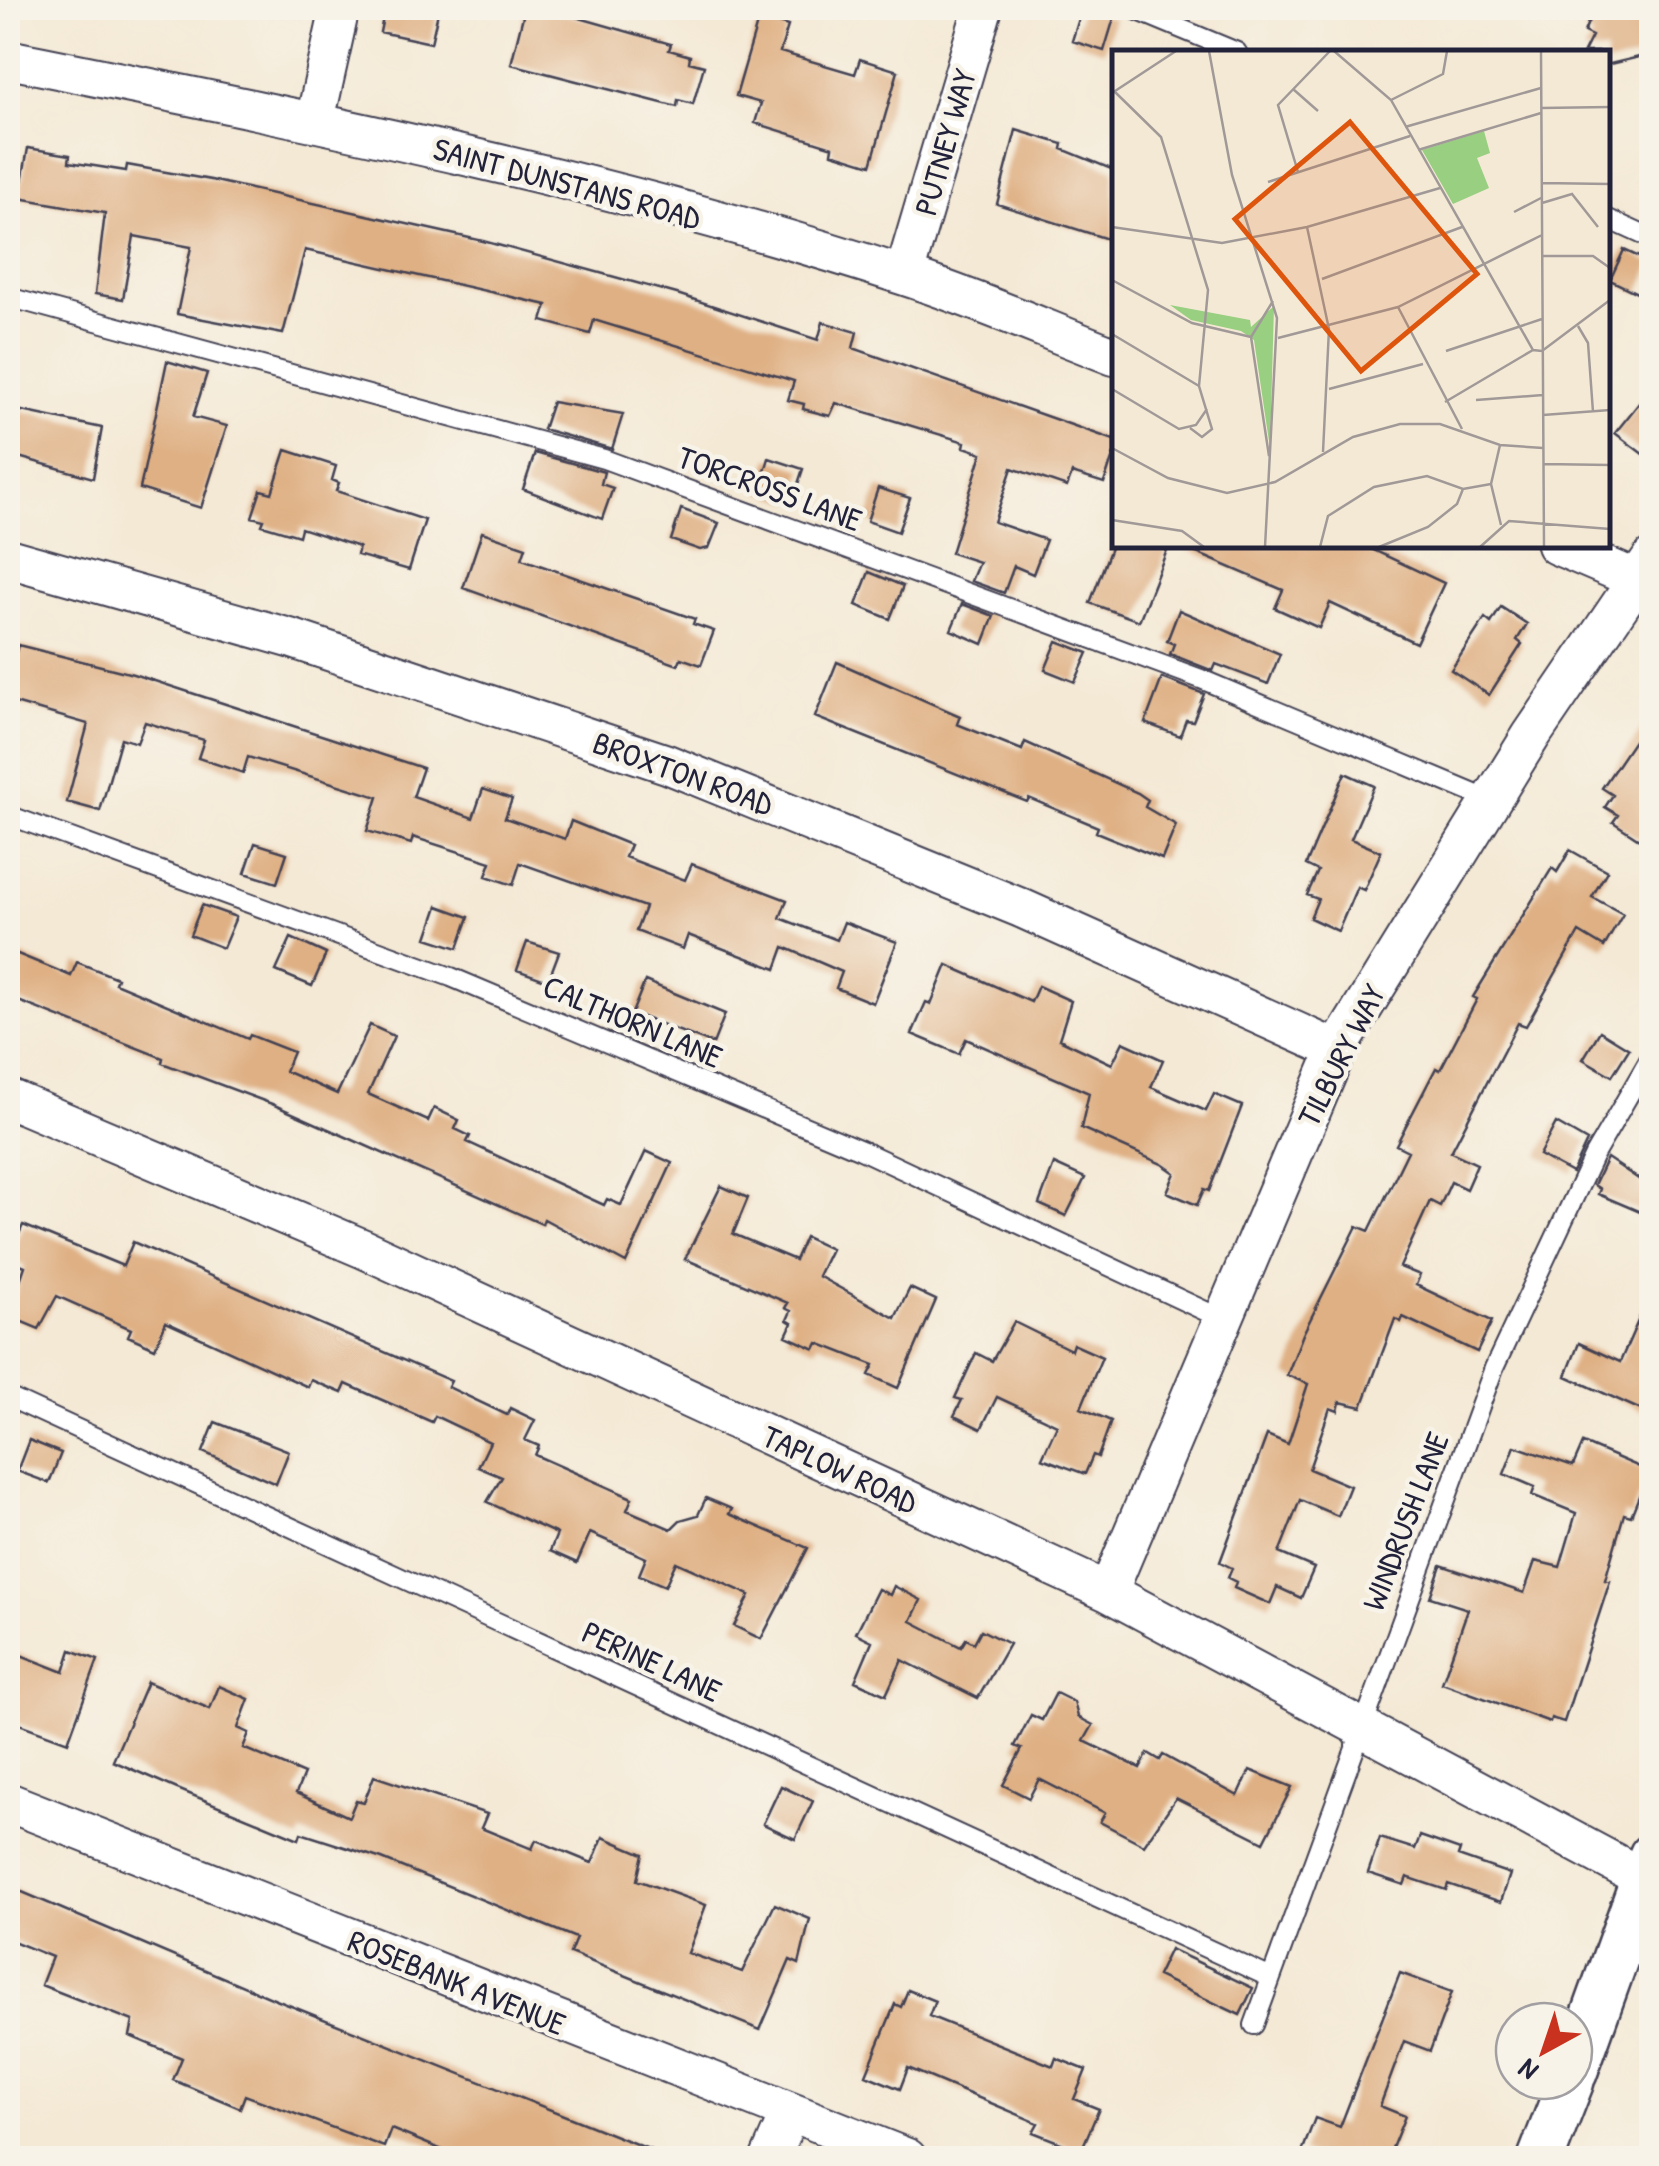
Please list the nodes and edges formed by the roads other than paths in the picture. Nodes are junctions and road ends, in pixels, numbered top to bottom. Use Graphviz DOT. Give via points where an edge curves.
graph roads {
  1 [pos="340,8"];
  2 [pos="983,8"];
  3 [pos="1131,8"];
  4 [pos="1232,50"];
  5 [pos="8,59"];
  6 [pos="315,121"];
  7 [pos="1609,219"];
  8 [pos="1652,239"];
  9 [pos="904,275"];
  10 [pos="8,297"];
  11 [pos="1112,355"];
  12 [pos="1565,548"];
  13 [pos="8,558"];
  14 [pos="1646,574"];
  15 [pos="1490,800"];
  16 [pos="8,815"];
  17 [pos="1337,1050"];
  18 [pos="1652,1055"];
  19 [pos="8,1098"];
  20 [pos="1220,1318"];
  21 [pos="8,1397"];
  22 [pos="1108,1592"];
  23 [pos="1360,1726"];
  24 [pos="8,1802"];
  25 [pos="1649,1872"];
  26 [pos="1271,1978"];
  27 [pos="1594,2019"];
  28 [pos="1254,2024"];
  29 [pos="1563,2101"];
  30 [pos="790,2112"];
  31 [pos="770,2158"];
  32 [pos="907,2158"];
  33 [pos="1541,2158"];
  1 -- 6 [label="street"];
  2 -- 9 [label="street, PUTNEY WAY"];
  3 -- 4 [label="lane"];
  5 -- 6 [label="street, SAINT DUNSTANS ROAD"];
  6 -- 9 [label="street, SAINT DUNSTANS ROAD" via="478,158"];
  7 -- 8 [label="lane"];
  9 -- 11 [label="street, SAINT DUNSTANS ROAD"];
  10 -- 15 [label="lane, TORCROSS LANE" via="604,460 1201,679"];
  12 -- 14 [label="street"];
  13 -- 17 [label="street, BROXTON ROAD" via="294,638 667,764 1021,908"];
  14 -- 15 [label="street, TILBURY WAY"];
  15 -- 17 [label="street, TILBURY WAY"];
  16 -- 20 [label="lane, CALTHORN LANE" via="451,977 861,1150"];
  17 -- 20 [label="street, TILBURY WAY"];
  18 -- 23 [label="lane, WINDRUSH LANE" via="1594,1156 1494,1368"];
  19 -- 22 [label="street, TAPLOW ROAD" via="364,1248"];
  20 -- 22 [label="street, TILBURY WAY"];
  21 -- 26 [label="lane, PERINE LANE"];
  22 -- 23 [label="street, TAPLOW ROAD"];
  23 -- 25 [label="street, TAPLOW ROAD"];
  23 -- 26 [label="lane, WINDRUSH LANE"];
  24 -- 30 [label="street, ROSEBANK AVENUE"];
  25 -- 27 [label="street"];
  26 -- 28 [label="lane, WINDRUSH LANE"];
  29 -- 33 [label="street"];
  30 -- 31 [label="street"];
  30 -- 32 [label="street, ROSEBANK AVENUE"];
}
